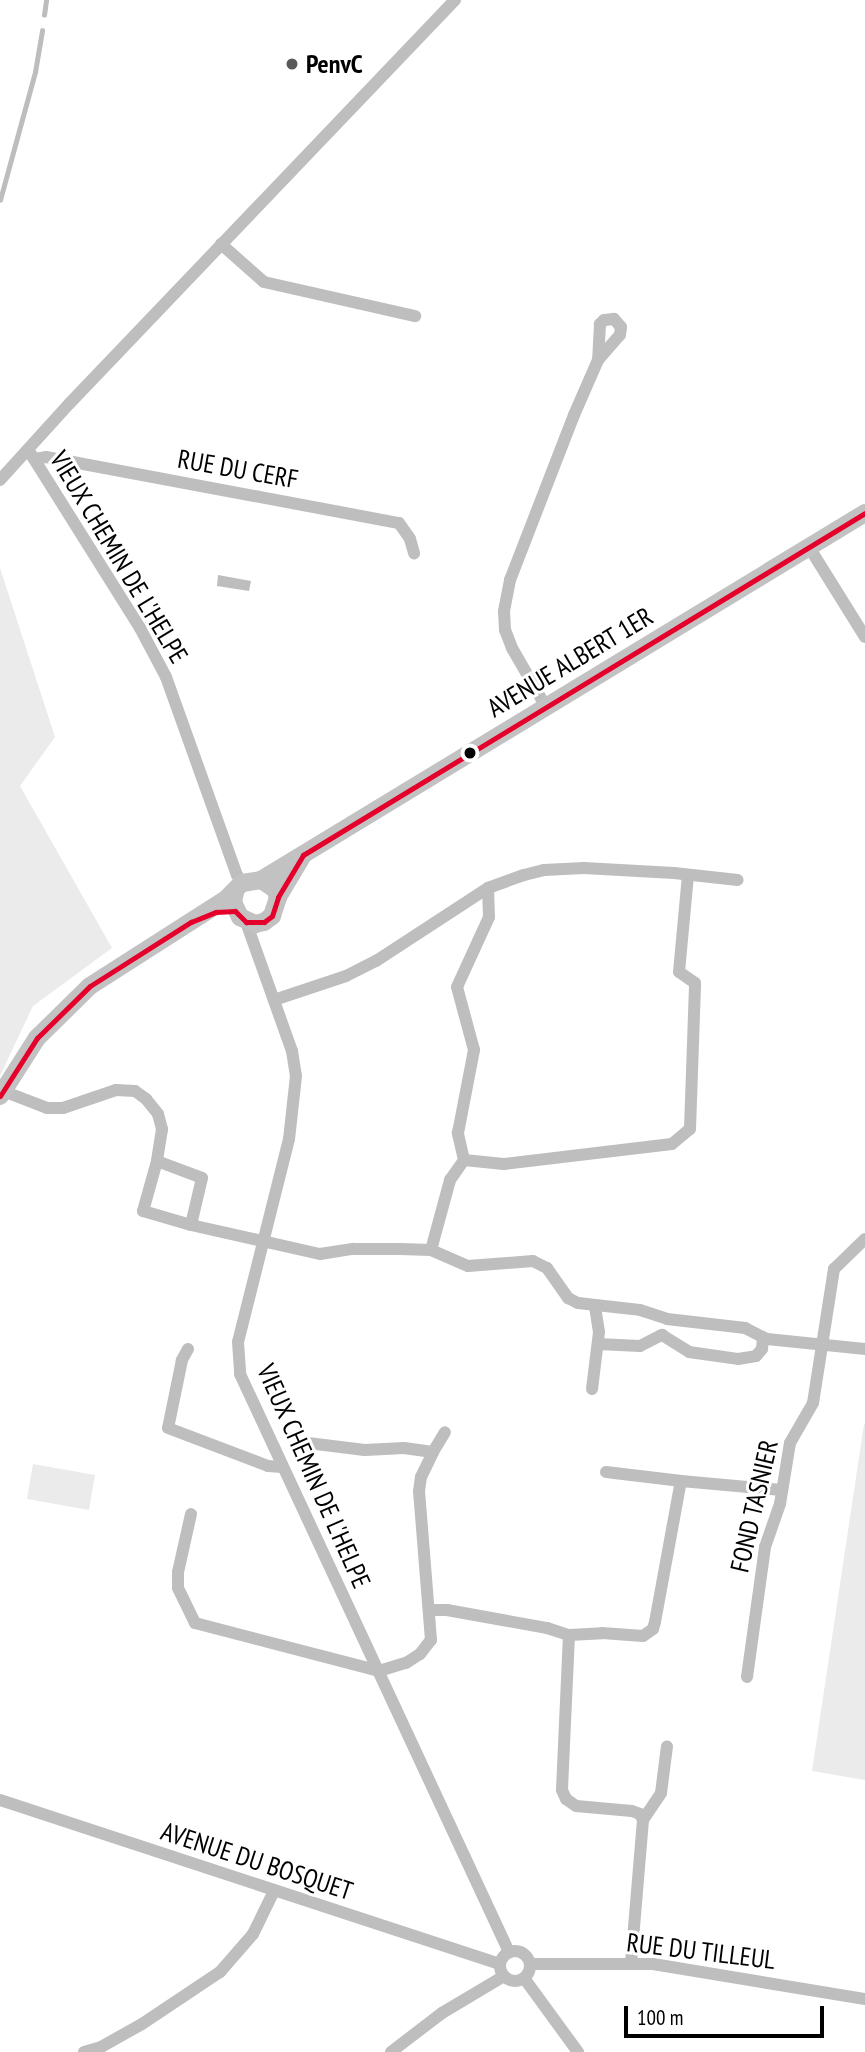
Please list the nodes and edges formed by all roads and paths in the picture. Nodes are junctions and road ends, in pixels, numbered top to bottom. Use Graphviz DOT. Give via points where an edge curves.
graph roads {
  1 [pos="456,0"];
  2 [pos="221,243"];
  3 [pos="415,316"];
  4 [pos="598,359"];
  5 [pos="32,455"];
  6 [pos="0,480"];
  7 [pos="865,513"];
  8 [pos="809,547"];
  9 [pos="414,553"];
  10 [pos="865,637"];
  11 [pos="546,707"];
  12 [pos="303,855"];
  13 [pos="688,875"];
  14 [pos="261,880"];
  15 [pos="738,880"];
  16 [pos="239,888"];
  17 [pos="488,888"];
  18 [pos="278,897"];
  19 [pos="248,918"];
  20 [pos="191,922"];
  21 [pos="274,1000"];
  22 [pos="1,1093"];
  23 [pos="464,1160"];
  24 [pos="157,1161"];
  25 [pos="191,1225"];
  26 [pos="865,1239"];
  27 [pos="261,1242"];
  28 [pos="431,1250"];
  29 [pos="595,1307"];
  30 [pos="662,1318"];
  31 [pos="662,1335"];
  32 [pos="763,1337"];
  33 [pos="598,1344"];
  34 [pos="823,1344"];
  35 [pos="188,1349"];
  36 [pos="865,1349"];
  37 [pos="592,1389"];
  38 [pos="445,1432"];
  39 [pos="308,1443"];
  40 [pos="433,1452"];
  41 [pos="282,1467"];
  42 [pos="606,1472"];
  43 [pos="681,1481"];
  44 [pos="782,1490"];
  45 [pos="191,1514"];
  46 [pos="430,1610"];
  47 [pos="569,1636"];
  48 [pos="379,1671"];
  49 [pos="747,1677"];
  50 [pos="667,1746"];
  51 [pos="0,1800"];
  52 [pos="643,1820"];
  53 [pos="274,1891"];
  54 [pos="509,1952"];
  55 [pos="631,1963"];
  56 [pos="530,1964"];
  57 [pos="502,1970"];
  58 [pos="524,1978"];
  59 [pos="865,1999"];
  60 [pos="84,2052"];
  61 [pos="391,2052"];
  62 [pos="578,2052"];
  1 -- 2 [label="street"];
  2 -- 3 [label="street" via="264,282"];
  2 -- 5 [label="street" via="69,404"];
  4 -- 11 [label="street" via="510,580 504,611 512,648"];
  5 -- 6 [label="street"];
  5 -- 9 [label="street, RUE DU CERF" via="399,523"];
  5 -- 16 [label="street, VIEUX CHEMIN DE L'HELPE" via="166,677"];
  7 -- 8 [label="main road, AVENUE ALBERT 1ER"];
  8 -- 10 [label="street"];
  8 -- 11 [label="main road, AVENUE ALBERT 1ER"];
  11 -- 12 [label="main road, AVENUE ALBERT 1ER"];
  12 -- 14 [label="main road, AVENUE ALBERT 1ER"];
  12 -- 18 [label="main road, AVENUE ALBERT 1ER"];
  13 -- 15 [label="street"];
  13 -- 17 [label="street" via="544,870"];
  13 -- 23 [label="street" via="679,972 695,983 690,1129 672,1144 503,1164"];
  14 -- 16 [label="main road, AVENUE ALBERT 1ER"];
  14 -- 18 [label="main road" via="269,883"];
  16 -- 19 [label="main road"];
  16 -- 20 [label="main road, AVENUE ALBERT 1ER"];
  17 -- 21 [label="street" via="376,961"];
  17 -- 23 [label="street" via="489,917 457,987 474,1050 458,1133"];
  18 -- 19 [label="main road, AVENUE ALBERT 1ER" via="277,907"];
  19 -- 20 [label="main road, AVENUE ALBERT 1ER" via="216,912"];
  19 -- 21 [label="street, VIEUX CHEMIN DE L'HELPE"];
  20 -- 22 [label="main road, AVENUE ALBERT 1ER" via="90,986 60,1012"];
  21 -- 27 [label="street, VIEUX CHEMIN DE L'HELPE" via="292,1051 296,1097"];
  22 -- 24 [label="street" via="47,1108 63,1108 116,1090 135,1091 158,1114 162,1129"];
  23 -- 28 [label="street" via="450,1180"];
  24 -- 25 [label="street" via="202,1178"];
  24 -- 25 [label="street" via="143,1211"];
  25 -- 27 [label="street"];
  26 -- 34 [label="street, FOND TASNIER" via="834,1269"];
  27 -- 28 [label="street" via="320,1254 353,1249"];
  27 -- 41 [label="street, VIEUX CHEMIN DE L'HELPE" via="241,1324 238,1360"];
  28 -- 29 [label="street" via="468,1266 533,1261 547,1268 568,1298"];
  29 -- 30 [label="street" via="640,1310"];
  29 -- 33 [label="street"];
  30 -- 31 [label="street"];
  30 -- 32 [label="street" via="745,1328"];
  31 -- 32 [label="street" via="689,1352 738,1359 756,1356"];
  31 -- 33 [label="street" via="640,1346"];
  32 -- 34 [label="street"];
  33 -- 37 [label="street"];
  34 -- 36 [label="street"];
  34 -- 44 [label="street, FOND TASNIER" via="813,1403 790,1443"];
  35 -- 41 [label="street" via="168,1428 268,1466"];
  38 -- 40 [label="street"];
  39 -- 40 [label="street"];
  40 -- 46 [label="street" via="419,1491 420,1542"];
  41 -- 48 [label="street, VIEUX CHEMIN DE L'HELPE"];
  42 -- 43 [label="street"];
  43 -- 44 [label="street"];
  43 -- 47 [label="street" via="653,1629 643,1636"];
  44 -- 49 [label="street, FOND TASNIER" via="765,1547"];
  45 -- 48 [label="street" via="177,1588 195,1623"];
  46 -- 47 [label="street" via="547,1628"];
  46 -- 48 [label="street" via="428,1646 406,1663"];
  47 -- 52 [label="street" via="562,1790 576,1806 632,1811"];
  48 -- 54 [label="street, VIEUX CHEMIN DE L'HELPE"];
  50 -- 52 [label="street" via="661,1793"];
  51 -- 53 [label="street, AVENUE DU BOSQUET"];
  52 -- 55 [label="street"];
  53 -- 57 [label="street, AVENUE DU BOSQUET"];
  53 -- 60 [label="street" via="253,1934 220,1972 133,2030"];
  54 -- 56 [label="street" via="523,1952"];
  54 -- 57 [label="street"];
  55 -- 56 [label="street, RUE DU TILLEUL"];
  55 -- 59 [label="street, RUE DU TILLEUL" via="740,1976"];
  56 -- 58 [label="street"];
  57 -- 58 [label="street" via="515,1981"];
  57 -- 61 [label="street"];
  58 -- 62 [label="street"];
}
